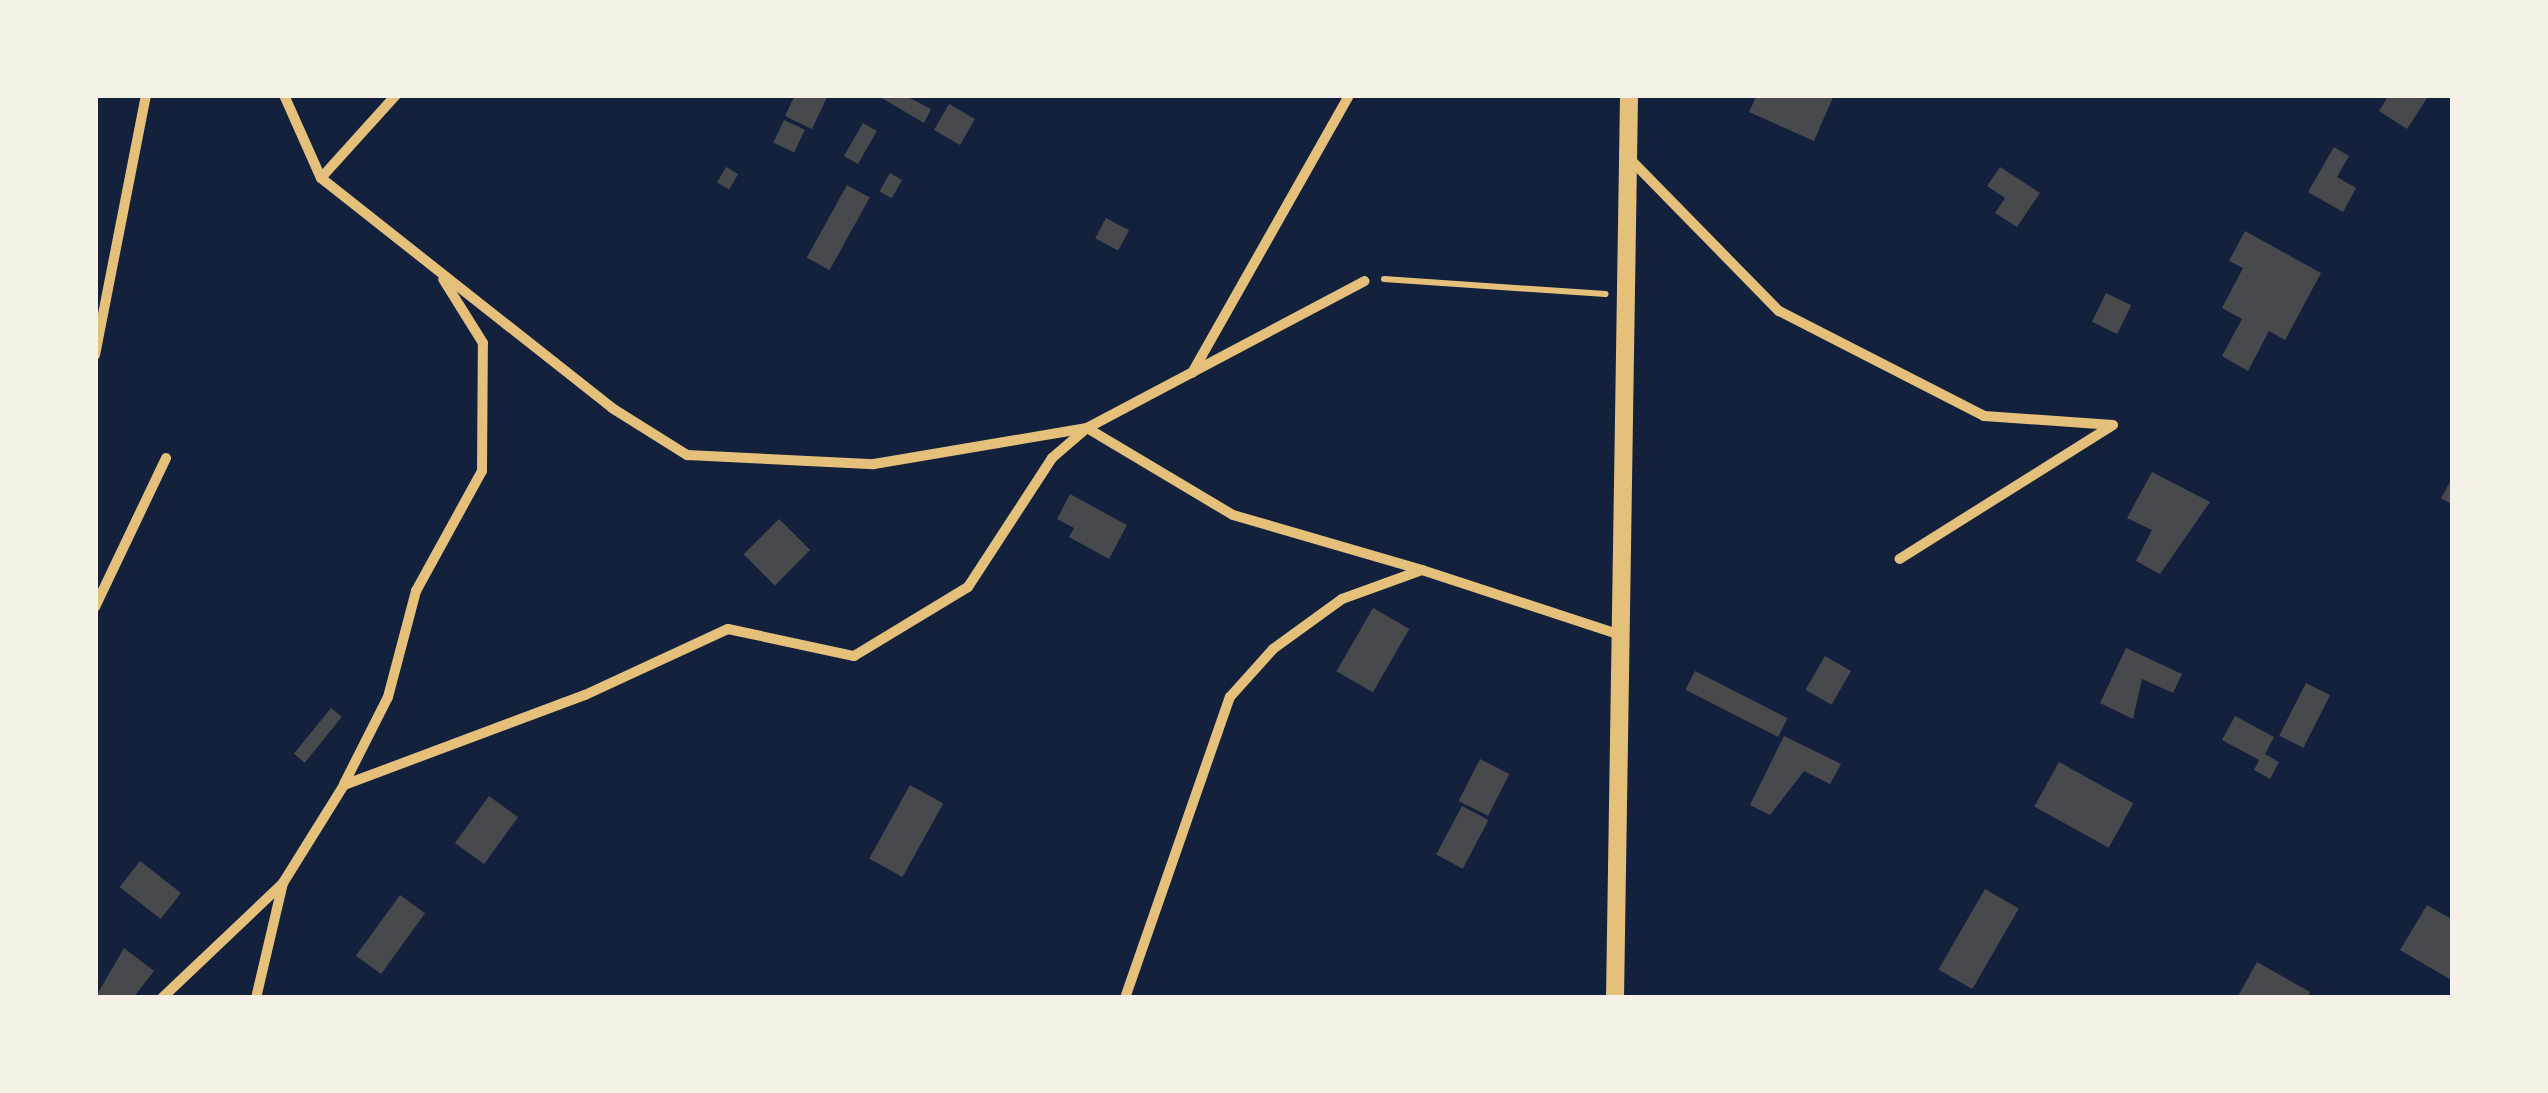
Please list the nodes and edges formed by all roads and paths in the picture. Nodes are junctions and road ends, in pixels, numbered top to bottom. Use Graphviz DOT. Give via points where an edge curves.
graph roads {
  1 [pos="146,95"];
  2 [pos="284,95"];
  3 [pos="396,95"];
  4 [pos="1349,95"];
  5 [pos="1630,95"];
  6 [pos="1628,158"];
  7 [pos="321,178"];
  8 [pos="436,268"];
  9 [pos="1365,281"];
  10 [pos="1626,295"];
  11 [pos="95,354"];
  12 [pos="1190,376"];
  13 [pos="1087,428"];
  14 [pos="166,458"];
  15 [pos="1899,560"];
  16 [pos="1422,570"];
  17 [pos="95,607"];
  18 [pos="1621,635"];
  19 [pos="344,785"];
  20 [pos="283,883"];
  21 [pos="162,998"];
  22 [pos="256,998"];
  23 [pos="1124,998"];
  24 [pos="1616,998"];
  1 -- 11 [label="street"];
  2 -- 7 [label="street"];
  3 -- 7 [label="street"];
  4 -- 12 [label="street"];
  5 -- 6 [label="street"];
  6 -- 10 [label="street"];
  6 -- 15 [label="street" via="1779,311 1984,416 2114,424"];
  7 -- 8 [label="street"];
  8 -- 13 [label="street" via="612,408 687,455 874,464"];
  8 -- 19 [label="street" via="483,343 482,471 416,590 388,697"];
  9 -- 10 [label="path"];
  9 -- 12 [label="street"];
  10 -- 18 [label="street"];
  12 -- 13 [label="street"];
  13 -- 16 [label="street" via="1234,515"];
  13 -- 19 [label="street" via="1052,458 968,587 854,656 728,629 585,695"];
  14 -- 17 [label="street"];
  16 -- 18 [label="street"];
  16 -- 23 [label="street" via="1342,599 1274,650 1230,698"];
  18 -- 24 [label="street"];
  19 -- 20 [label="street"];
  20 -- 21 [label="street"];
  20 -- 22 [label="street"];
}
